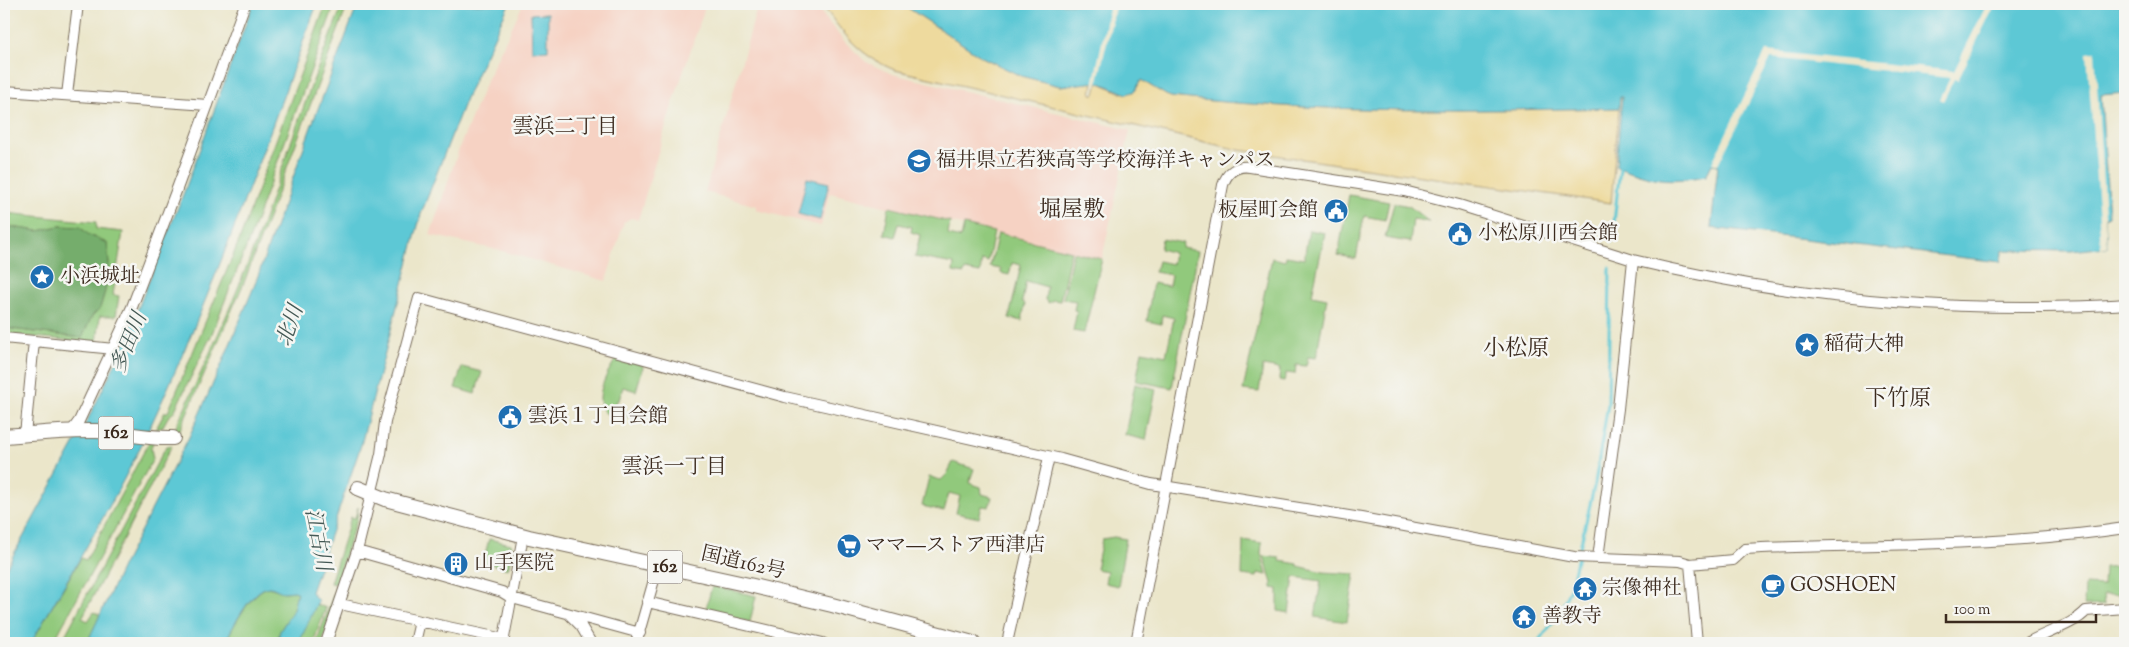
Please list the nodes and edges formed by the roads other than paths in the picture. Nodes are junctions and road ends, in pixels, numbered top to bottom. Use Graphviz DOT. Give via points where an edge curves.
graph roads {
  1 [pos="78,4"];
  2 [pos="245,4"];
  3 [pos="4,91"];
  4 [pos="67,95"];
  5 [pos="208,106"];
  6 [pos="1632,260"];
  7 [pos="2125,304"];
  8 [pos="4,338"];
  9 [pos="34,341"];
  10 [pos="114,349"];
  11 [pos="75,432"];
  12 [pos="25,435"];
  13 [pos="4,436"];
  14 [pos="173,438"];
  15 [pos="1049,457"];
  16 [pos="1165,487"];
  17 [pos="365,491"];
  18 [pos="2125,528"];
  19 [pos="523,536"];
  20 [pos="357,551"];
  21 [pos="1598,558"];
  22 [pos="1690,564"];
  23 [pos="658,566"];
  24 [pos="512,598"];
  25 [pos="647,602"];
  26 [pos="340,604"];
  27 [pos="2125,608"];
  28 [pos="570,615"];
  29 [pos="420,621"];
  30 [pos="640,632"];
  31 [pos="504,641"];
  32 [pos="326,643"];
  33 [pos="415,643"];
  34 [pos="591,643"];
  35 [pos="636,643"];
  36 [pos="823,643"];
  37 [pos="973,643"];
  38 [pos="1007,643"];
  39 [pos="1136,643"];
  40 [pos="1696,643"];
  41 [pos="2027,643"];
  1 -- 4 [label="street"];
  2 -- 5 [label="street"];
  3 -- 4 [label="street"];
  4 -- 5 [label="street"];
  5 -- 10 [label="street"];
  6 -- 7 [label="street" via="1758,286 1926,306 2083,307"];
  6 -- 16 [label="street" via="1459,205 1404,191 1250,167 1236,168 1223,185"];
  6 -- 21 [label="street" via="1618,409"];
  8 -- 9 [label="street"];
  9 -- 10 [label="street"];
  9 -- 12 [label="street"];
  10 -- 11 [label="street"];
  11 -- 12 [label="highway, 162"];
  11 -- 14 [label="highway, 162"];
  12 -- 13 [label="highway, 162"];
  15 -- 16 [label="street"];
  15 -- 17 [label="street" via="785,398 419,298 385,422 381,454"];
  15 -- 38 [label="street"];
  16 -- 21 [label="street"];
  16 -- 39 [label="street"];
  17 -- 19 [label="highway, 国道162号 / 162"];
  17 -- 20 [label="street"];
  18 -- 22 [label="street" via="2008,541 1745,549 1733,560"];
  19 -- 23 [label="highway, 国道162号 / 162"];
  19 -- 24 [label="street"];
  20 -- 24 [label="street" via="502,592"];
  20 -- 26 [label="street"];
  21 -- 22 [label="street"];
  22 -- 40 [label="street"];
  23 -- 25 [label="street"];
  23 -- 37 [label="highway, 国道162号 / 162" via="832,605"];
  24 -- 28 [label="street"];
  24 -- 31 [label="street"];
  25 -- 30 [label="street"];
  25 -- 36 [label="street"];
  26 -- 29 [label="street"];
  26 -- 32 [label="street"];
  27 -- 41 [label="street" via="2086,611 2080,618"];
  28 -- 30 [label="street"];
  28 -- 34 [label="street"];
  29 -- 31 [label="street"];
  29 -- 33 [label="street"];
  30 -- 35 [label="street"];
}
